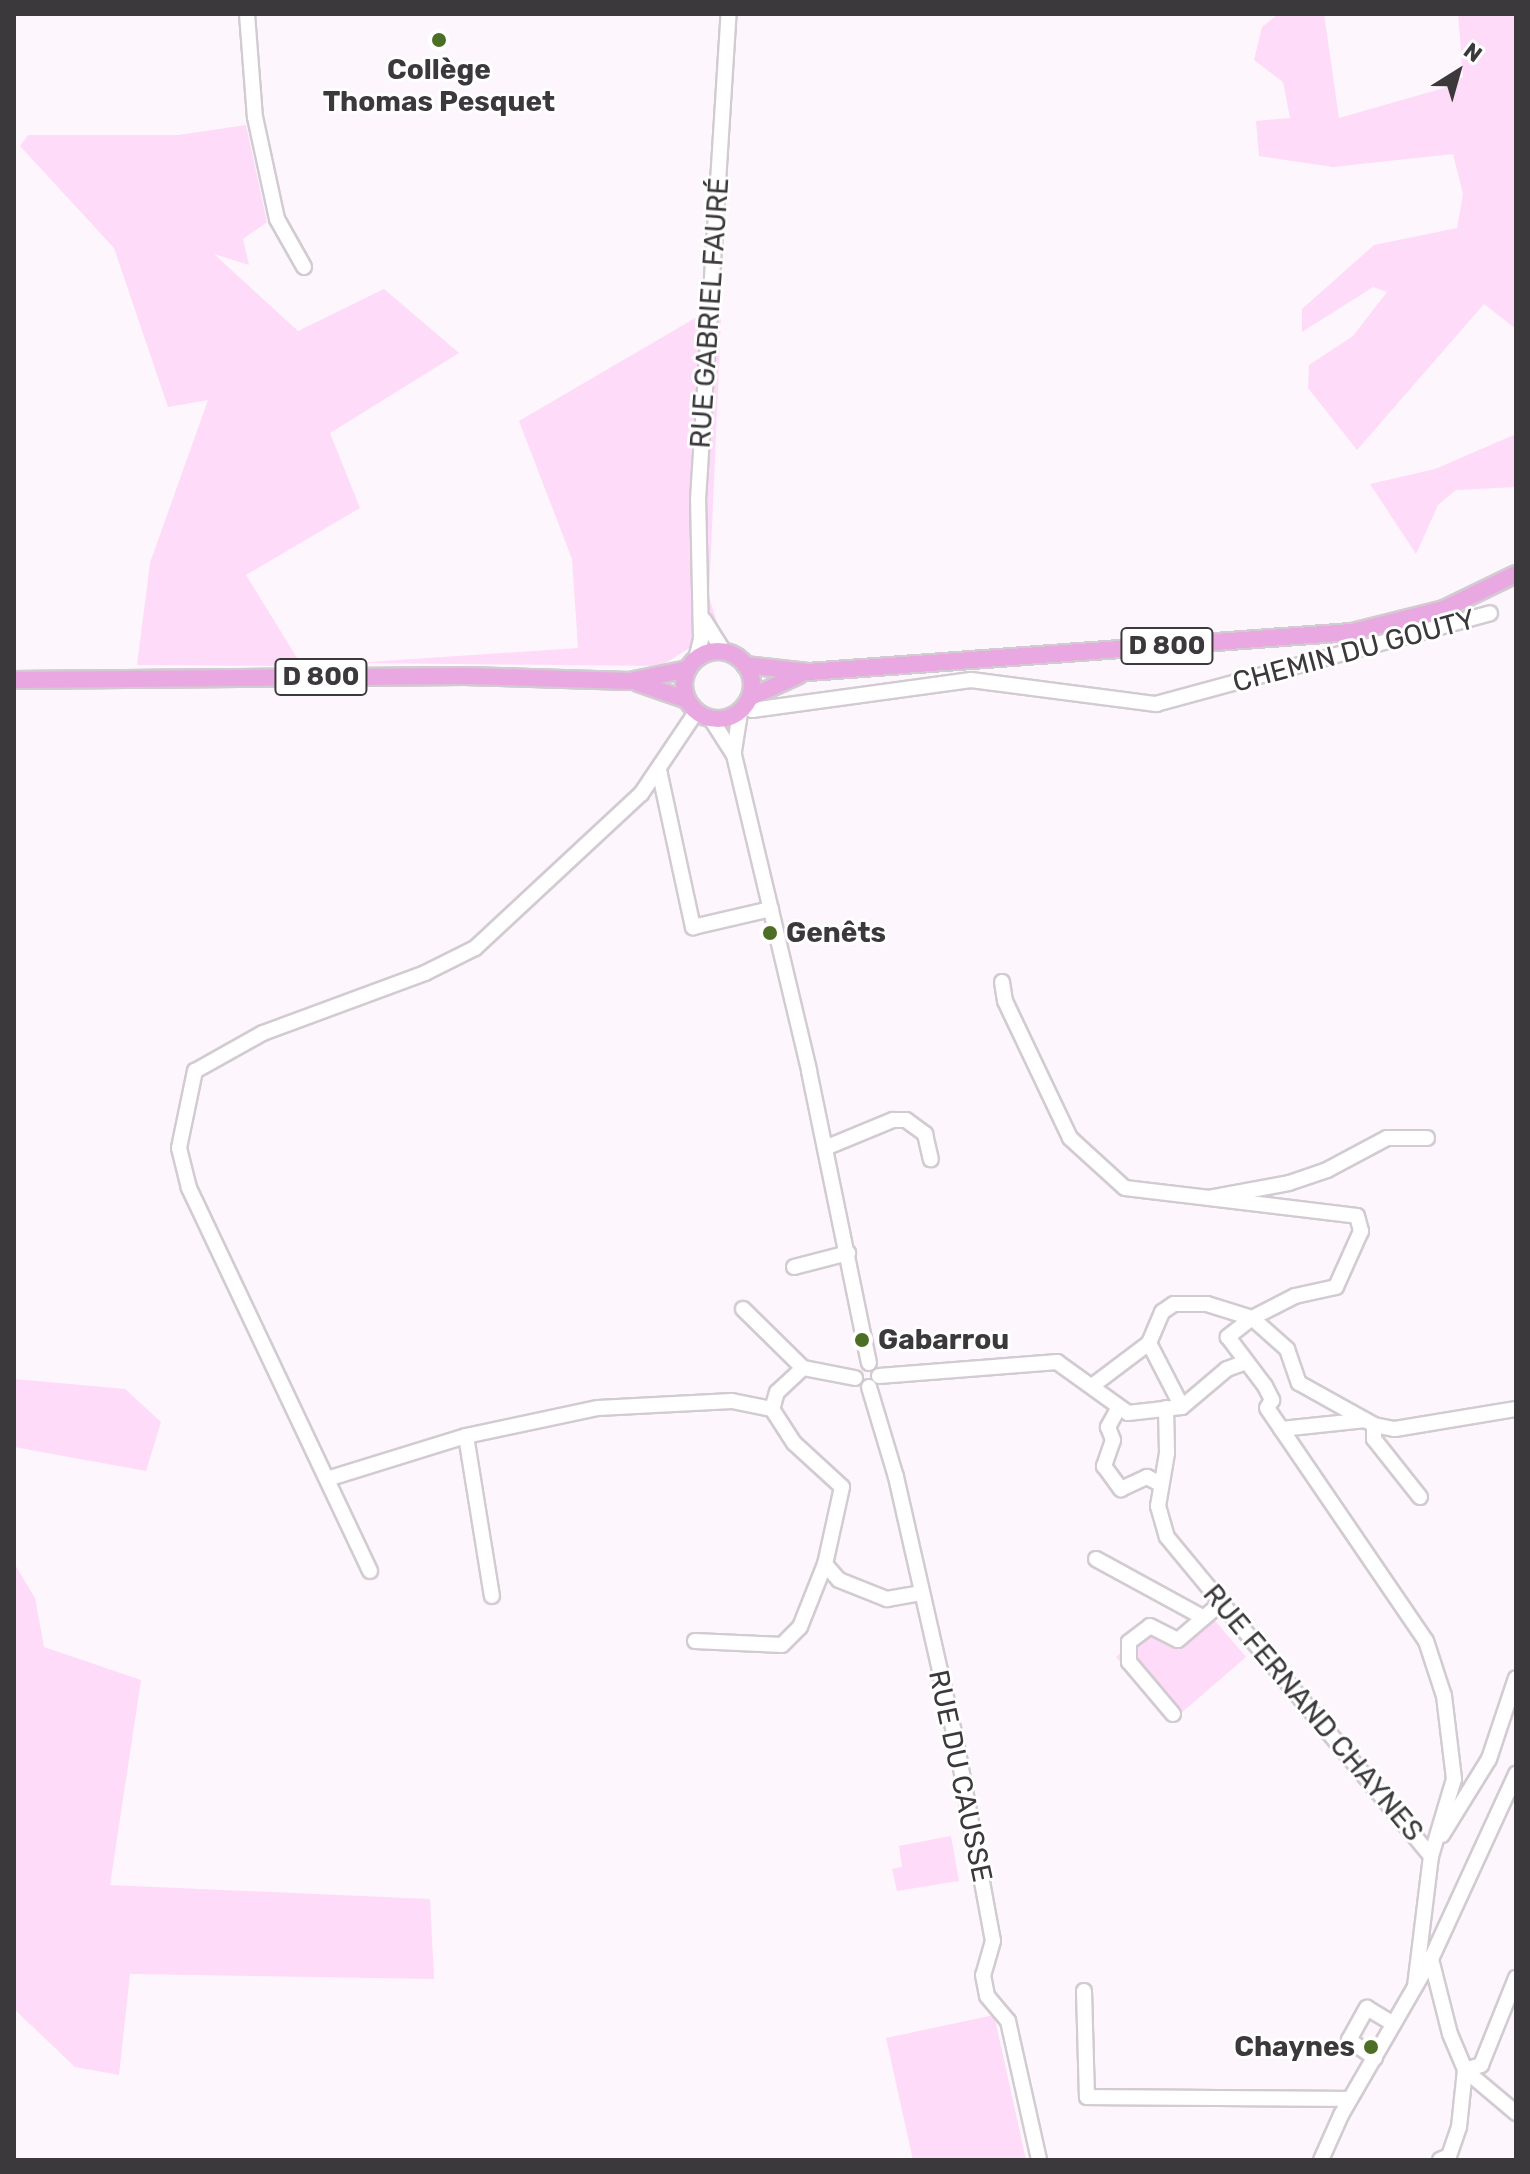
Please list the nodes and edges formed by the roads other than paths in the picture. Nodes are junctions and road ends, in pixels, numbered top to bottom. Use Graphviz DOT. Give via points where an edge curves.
graph roads {
  1 [pos="247,14"];
  2 [pos="729,14"];
  3 [pos="304,267"];
  4 [pos="1516,574"];
  5 [pos="701,612"];
  6 [pos="1490,613"];
  7 [pos="724,652"];
  8 [pos="692,664"];
  9 [pos="745,665"];
  10 [pos="808,672"];
  11 [pos="14,680"];
  12 [pos="629,681"];
  13 [pos="745,705"];
  14 [pos="698,710"];
  15 [pos="734,755"];
  16 [pos="659,770"];
  17 [pos="771,909"];
  18 [pos="1002,982"];
  19 [pos="1427,1138"];
  20 [pos="825,1148"];
  21 [pos="931,1159"];
  22 [pos="1209,1198"];
  23 [pos="848,1253"];
  24 [pos="794,1267"];
  25 [pos="743,1309"];
  26 [pos="1252,1318"];
  27 [pos="1149,1343"];
  28 [pos="1246,1362"];
  29 [pos="869,1363"];
  30 [pos="803,1368"];
  31 [pos="1292,1374"];
  32 [pos="855,1378"];
  33 [pos="874,1382"];
  34 [pos="1092,1386"];
  35 [pos="1265,1386"];
  36 [pos="1182,1407"];
  37 [pos="1166,1408"];
  38 [pos="772,1409"];
  39 [pos="1118,1409"];
  40 [pos="1516,1409"];
  41 [pos="1370,1423"];
  42 [pos="1281,1429"];
  43 [pos="466,1436"];
  44 [pos="327,1479"];
  45 [pos="1160,1484"];
  46 [pos="1420,1497"];
  47 [pos="1096,1559"];
  48 [pos="825,1564"];
  49 [pos="370,1571"];
  50 [pos="920,1593"];
  51 [pos="492,1596"];
  52 [pos="1221,1603"];
  53 [pos="1204,1618"];
  54 [pos="695,1641"];
  55 [pos="1516,1678"];
  56 [pos="1173,1714"];
  57 [pos="1516,1774"];
  58 [pos="1439,1838"];
  59 [pos="1431,1856"];
  60 [pos="1431,1959"];
  61 [pos="1516,1978"];
  62 [pos="1415,1986"];
  63 [pos="1084,1991"];
  64 [pos="1394,2024"];
  65 [pos="1375,2058"];
  66 [pos="1465,2070"];
  67 [pos="1349,2099"];
  68 [pos="1516,2113"];
  69 [pos="1039,2160"];
  70 [pos="1321,2160"];
  71 [pos="1440,2160"];
  1 -- 3 [label="street" via="255,117 277,219"];
  2 -- 5 [label="street, RUE GABRIEL FAURÉ" via="696,536"];
  4 -- 10 [label="main road, D 800" via="1444,609 1352,632"];
  5 -- 7 [label="street, RUE GABRIEL FAURÉ"];
  5 -- 8 [label="street, RUE GABRIEL FAURÉ"];
  6 -- 13 [label="street, CHEMIN DU GOUTY" via="1156,704 971,680 752,710"];
  7 -- 8 [label="main road"];
  7 -- 9 [label="main road"];
  8 -- 12 [label="main road, D 800"];
  8 -- 14 [label="main road"];
  9 -- 10 [label="main road, D 800"];
  9 -- 13 [label="main road"];
  10 -- 13 [label="main road, D 800"];
  11 -- 12 [label="main road, D 800" via="464,676"];
  12 -- 14 [label="main road, D 800"];
  13 -- 14 [label="main road"];
  13 -- 15 [label="street"];
  14 -- 15 [label="street"];
  14 -- 16 [label="street"];
  15 -- 17 [label="street"];
  16 -- 17 [label="street" via="693,927"];
  16 -- 44 [label="street" via="641,794 475,948 425,973 263,1033 195,1071 179,1148 189,1188"];
  17 -- 20 [label="street"];
  18 -- 22 [label="street" via="1005,1001 1079,1147 1125,1188"];
  19 -- 22 [label="street" via="1387,1138 1327,1170 1289,1183"];
  20 -- 21 [label="street" via="893,1120 906,1120 925,1134"];
  20 -- 23 [label="street"];
  22 -- 26 [label="street" via="1357,1216 1361,1231 1336,1287 1295,1296"];
  23 -- 24 [label="street"];
  23 -- 29 [label="street"];
  25 -- 30 [label="street"];
  26 -- 27 [label="street" via="1207,1304 1174,1304 1162,1312"];
  26 -- 28 [label="street" via="1228,1337"];
  26 -- 31 [label="street" via="1268,1328 1288,1355"];
  27 -- 34 [label="street"];
  27 -- 36 [label="street"];
  28 -- 35 [label="street"];
  28 -- 36 [label="street" via="1227,1369"];
  29 -- 32 [label="street" via="858,1367"];
  29 -- 33 [label="street"];
  30 -- 32 [label="street"];
  30 -- 38 [label="street" via="777,1392"];
  31 -- 35 [label="street"];
  31 -- 41 [label="street"];
  32 -- 33 [label="street"];
  33 -- 34 [label="street" via="1057,1362"];
  33 -- 50 [label="street, RUE DU CAUSSE"];
  34 -- 39 [label="street"];
  35 -- 42 [label="street" via="1272,1400 1267,1408"];
  36 -- 37 [label="street"];
  37 -- 39 [label="street"];
  37 -- 45 [label="street, RUE FERNAND CHAYNES" via="1167,1453"];
  38 -- 43 [label="street" via="732,1401 598,1408"];
  38 -- 48 [label="street" via="794,1443 842,1487"];
  39 -- 45 [label="street" via="1108,1427 1113,1440 1104,1466 1121,1489 1147,1477"];
  40 -- 41 [label="street" via="1450,1424 1395,1429"];
  41 -- 42 [label="street"];
  41 -- 46 [label="street" via="1374,1439"];
  42 -- 58 [label="street" via="1426,1641 1452,1737 1454,1779"];
  43 -- 44 [label="street"];
  43 -- 51 [label="street"];
  44 -- 49 [label="street"];
  45 -- 52 [label="street, RUE FERNAND CHAYNES" via="1158,1506 1167,1537"];
  47 -- 53 [label="street"];
  48 -- 50 [label="street" via="839,1580 887,1599"];
  48 -- 54 [label="street" via="800,1627 782,1645"];
  50 -- 69 [label="street, RUE DU CAUSSE" via="993,1941 983,1975 987,1996 1008,2021"];
  52 -- 53 [label="street"];
  52 -- 59 [label="street, RUE FERNAND CHAYNES"];
  53 -- 56 [label="street" via="1178,1640 1150,1626 1129,1642 1129,1662"];
  55 -- 58 [label="street" via="1489,1759"];
  57 -- 60 [label="street"];
  58 -- 59 [label="street"];
  59 -- 62 [label="street, RUE FERNAND CHAYNES"];
  60 -- 62 [label="street"];
  60 -- 66 [label="street"];
  61 -- 66 [label="street" via="1481,2065"];
  62 -- 64 [label="street"];
  63 -- 67 [label="street" via="1087,2097"];
  64 -- 65 [label="street"];
  64 -- 65 [label="street" via="1367,2008 1349,2040"];
  65 -- 67 [label="street"];
  66 -- 68 [label="street"];
  66 -- 71 [label="street" via="1459,2127 1449,2156"];
  67 -- 70 [label="street"];
}
